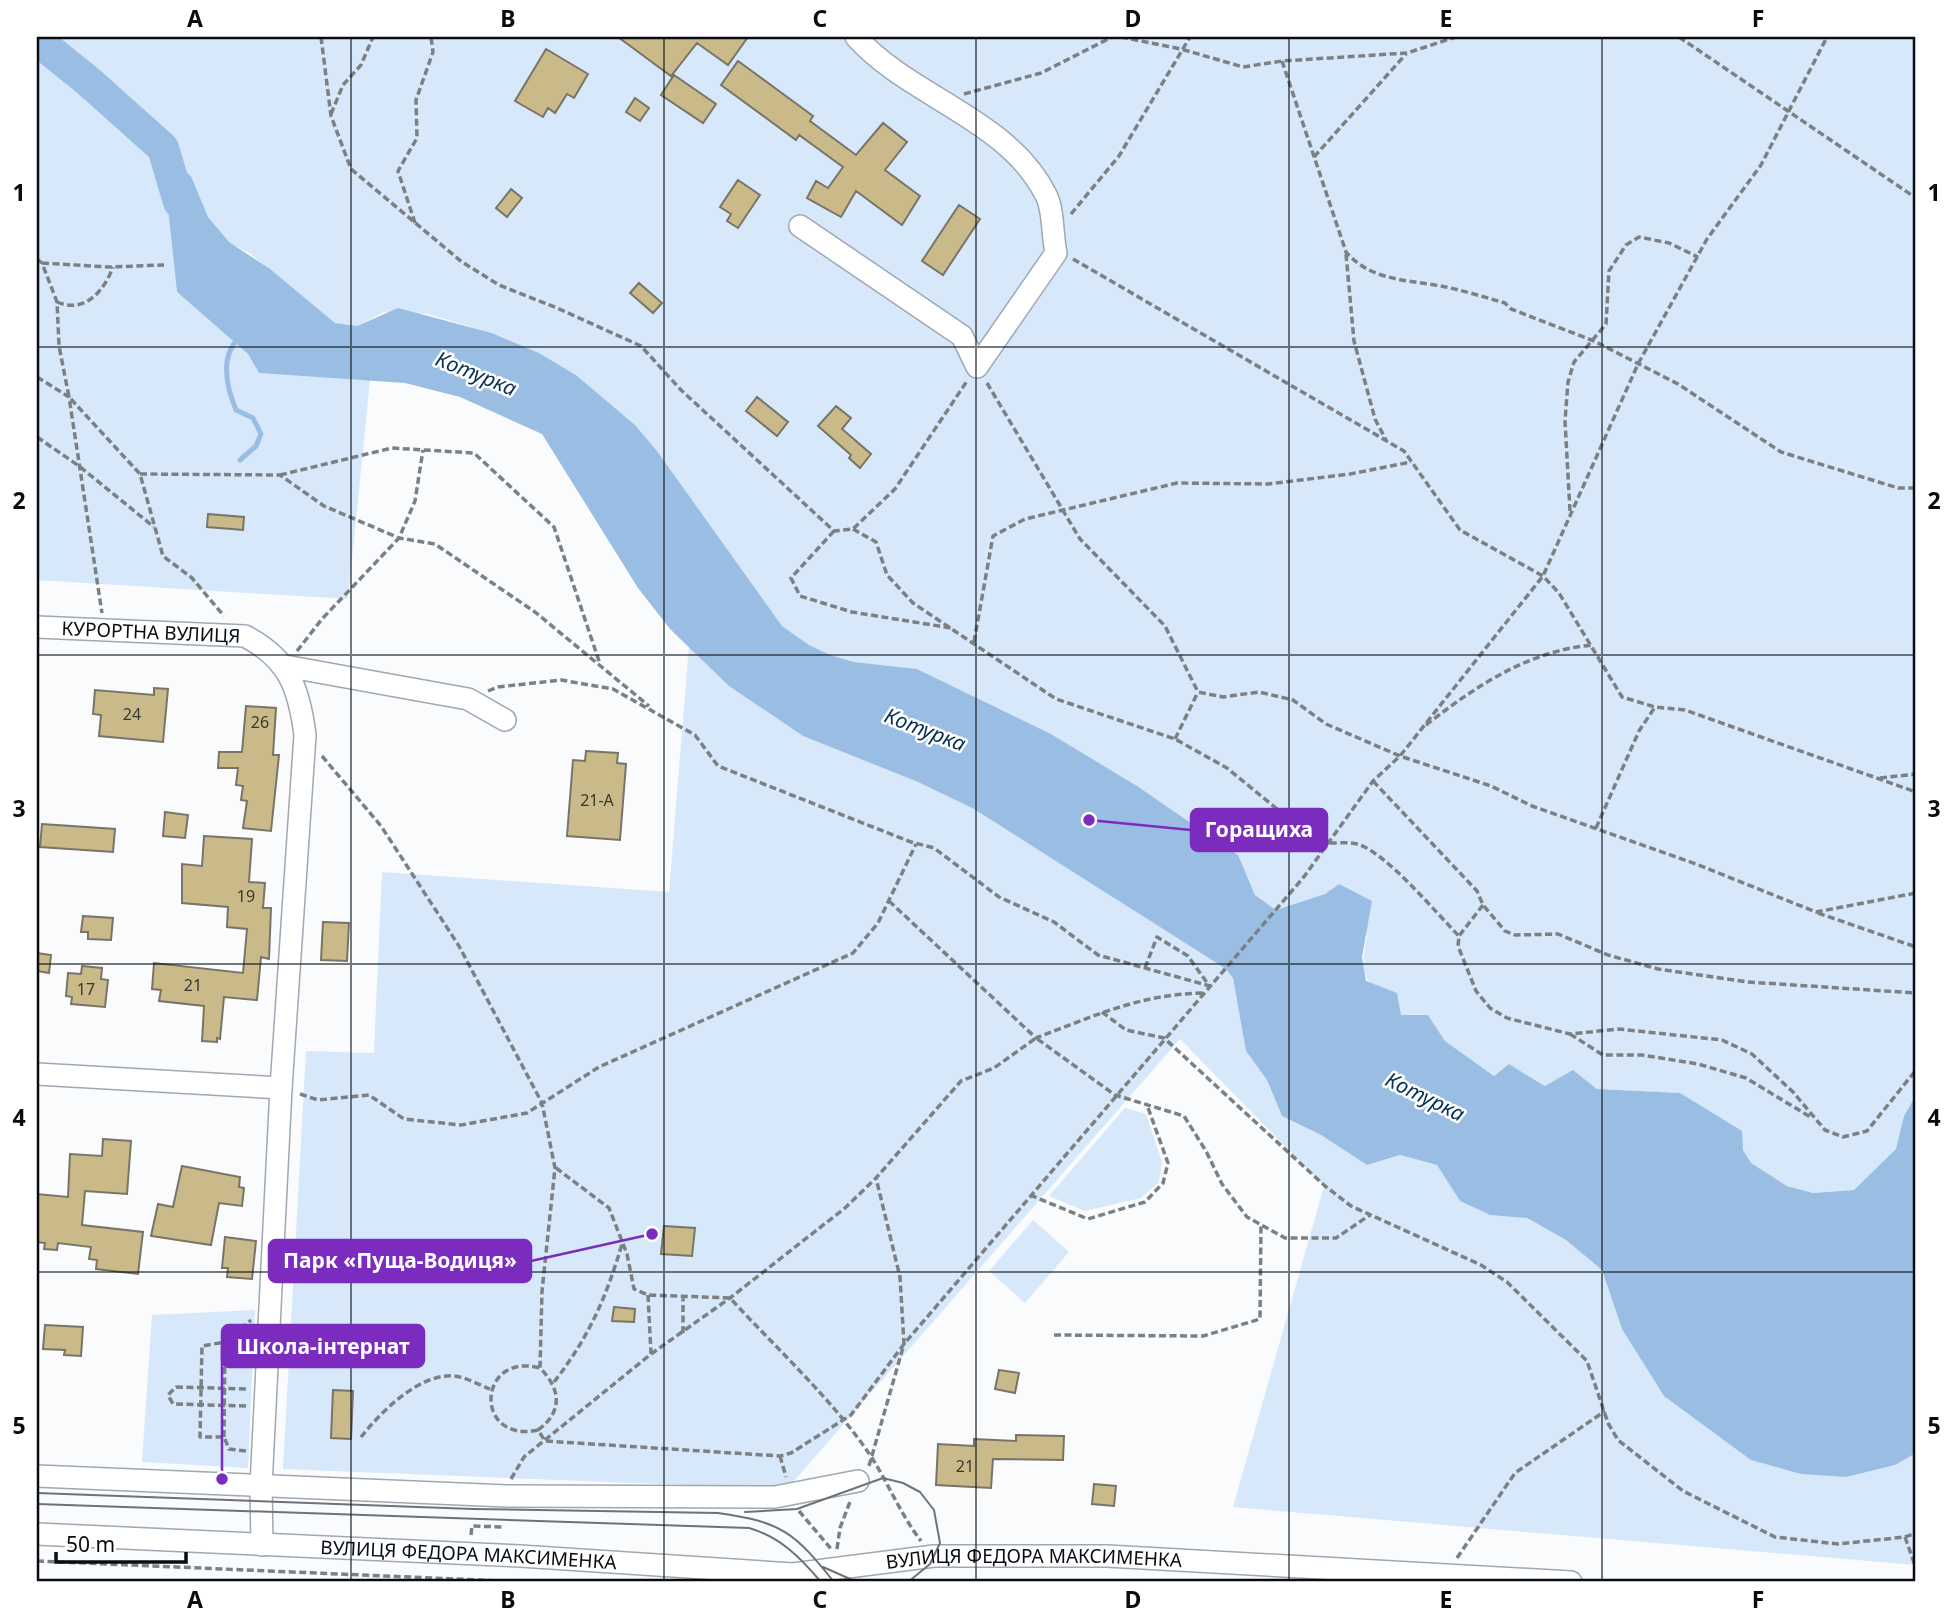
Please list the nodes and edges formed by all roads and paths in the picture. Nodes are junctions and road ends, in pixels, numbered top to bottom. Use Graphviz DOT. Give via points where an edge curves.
graph roads {
  1 [pos="321,37"];
  2 [pos="431,37"];
  3 [pos="856,37"];
  4 [pos="1112,37"];
  5 [pos="1121,37"];
  6 [pos="1190,37"];
  7 [pos="1456,37"];
  8 [pos="1679,37"];
  9 [pos="1828,37"];
  10 [pos="370,38"];
  11 [pos="1181,49"];
  12 [pos="1407,53"];
  13 [pos="1282,61"];
  14 [pos="942,101"];
  15 [pos="1790,111"];
  16 [pos="331,116"];
  17 [pos="1314,157"];
  18 [pos="1916,198"];
  19 [pos="1078,205"];
  20 [pos="416,225"];
  21 [pos="800,226"];
  22 [pos="1052,236"];
  23 [pos="1346,252"];
  24 [pos="1698,257"];
  25 [pos="37,258"];
  26 [pos="42,263"];
  27 [pos="164,265"];
  28 [pos="113,267"];
  29 [pos="57,302"];
  30 [pos="1594,341"];
  31 [pos="1638,364"];
  32 [pos="977,367"];
  33 [pos="37,377"];
  34 [pos="69,397"];
  35 [pos="37,437"];
  36 [pos="1387,442"];
  37 [pos="424,450"];
  38 [pos="1411,462"];
  39 [pos="79,466"];
  40 [pos="140,474"];
  41 [pos="281,475"];
  42 [pos="1916,488"];
  43 [pos="1064,511"];
  44 [pos="1571,513"];
  45 [pos="155,528"];
  46 [pos="853,529"];
  47 [pos="834,530"];
  48 [pos="399,538"];
  49 [pos="1543,576"];
  50 [pos="37,627"];
  51 [pos="953,628"];
  52 [pos="104,629"];
  53 [pos="253,641"];
  54 [pos="974,642"];
  55 [pos="1591,645"];
  56 [pos="285,666"];
  57 [pos="600,666"];
  58 [pos="1198,692"];
  59 [pos="468,699"];
  60 [pos="1656,707"];
  61 [pos="656,712"];
  62 [pos="505,720"];
  63 [pos="1422,728"];
  64 [pos="305,735"];
  65 [pos="1175,739"];
  66 [pos="1400,755"];
  67 [pos="1916,774"];
  68 [pos="1879,778"];
  69 [pos="1373,781"];
  70 [pos="1916,792"];
  71 [pos="1595,828"];
  72 [pos="1328,842"];
  73 [pos="916,844"];
  74 [pos="1321,852"];
  75 [pos="1916,893"];
  76 [pos="889,900"];
  77 [pos="1483,905"];
  78 [pos="1816,912"];
  79 [pos="1459,936"];
  80 [pos="1916,947"];
  81 [pos="1145,968"];
  82 [pos="1210,986"];
  83 [pos="1203,993"];
  84 [pos="1916,993"];
  85 [pos="1102,1013"];
  86 [pos="1570,1034"];
  87 [pos="1036,1038"];
  88 [pos="1164,1038"];
  89 [pos="1916,1070"];
  90 [pos="37,1074"];
  91 [pos="281,1088"];
  92 [pos="1115,1095"];
  93 [pos="542,1103"];
  94 [pos="1147,1105"];
  95 [pos="1817,1121"];
  96 [pos="555,1168"];
  97 [pos="876,1178"];
  98 [pos="1030,1195"];
  99 [pos="1370,1215"];
  100 [pos="1261,1225"];
  101 [pos="622,1243"];
  102 [pos="648,1295"];
  103 [pos="683,1296"];
  104 [pos="730,1298"];
  105 [pos="258,1314"];
  106 [pos="683,1333"];
  107 [pos="1054,1335"];
  108 [pos="225,1342"];
  109 [pos="904,1344"];
  110 [pos="650,1354"];
  111 [pos="540,1368"];
  112 [pos="554,1382"];
  113 [pos="201,1387"];
  114 [pos="225,1388"];
  115 [pos="490,1390"];
  116 [pos="266,1398"];
  117 [pos="201,1405"];
  118 [pos="224,1406"];
  119 [pos="1605,1410"];
  120 [pos="844,1422"];
  121 [pos="538,1430"];
  122 [pos="224,1437"];
  123 [pos="360,1437"];
  124 [pos="545,1441"];
  125 [pos="250,1452"];
  126 [pos="780,1456"];
  127 [pos="872,1458"];
  128 [pos="37,1476"];
  129 [pos="858,1482"];
  130 [pos="261,1486"];
  131 [pos="791,1494"];
  132 [pos="507,1496"];
  133 [pos="1916,1533"];
  134 [pos="37,1534"];
  135 [pos="1905,1538"];
  136 [pos="262,1545"];
  137 [pos="934,1556"];
  138 [pos="37,1561"];
  139 [pos="1916,1568"];
  140 [pos="1338,1576"];
  141 [pos="1445,1577"];
  142 [pos="797,1578"];
  143 [pos="1477,1580"];
  144 [pos="525,1582"];
  145 [pos="1571,1582"];
  1 -- 16 [label="path"];
  2 -- 20 [label="path" via="433,52 416,100 417,138 398,171"];
  3 -- 14 [label="street"];
  4 -- 14 [label="path" via="1041,73"];
  5 -- 11 [label="path"];
  6 -- 11 [label="path"];
  7 -- 12 [label="path"];
  8 -- 15 [label="path"];
  9 -- 15 [label="path"];
  10 -- 16 [label="path" via="361,65 342,85"];
  11 -- 13 [label="path" via="1243,67"];
  11 -- 19 [label="path" via="1119,156"];
  12 -- 13 [label="path"];
  12 -- 17 [label="path"];
  13 -- 17 [label="path"];
  14 -- 22 [label="street" via="994,134 1030,170 1048,197"];
  15 -- 18 [label="path"];
  15 -- 24 [label="path" via="1761,165"];
  16 -- 20 [label="path" via="351,169"];
  17 -- 23 [label="path"];
  20 -- 47 [label="path" via="499,285 641,346 681,390"];
  21 -- 32 [label="street" via="962,336"];
  22 -- 32 [label="street" via="1056,253"];
  22 -- 36 [label="path" via="1078,264"];
  23 -- 30 [label="path" via="1358,266 1388,278 1444,286 1505,303"];
  23 -- 36 [label="path" via="1354,341 1375,419"];
  24 -- 30 [label="path" via="1669,243 1640,237 1626,245 1609,271 1606,324"];
  24 -- 31 [label="path"];
  25 -- 26 [label="path"];
  26 -- 28 [label="path"];
  26 -- 29 [label="path"];
  27 -- 28 [label="path"];
  28 -- 29 [label="path" via="89,301 73,307"];
  29 -- 34 [label="path" via="59,346"];
  30 -- 31 [label="path"];
  30 -- 44 [label="path" via="1574,362 1569,382 1565,421"];
  31 -- 42 [label="path" via="1678,384 1781,452 1898,488"];
  31 -- 44 [label="path"];
  32 -- 43 [label="path"];
  32 -- 46 [label="path" via="895,489"];
  33 -- 34 [label="path"];
  34 -- 39 [label="path"];
  34 -- 40 [label="path"];
  35 -- 39 [label="path"];
  36 -- 38 [label="path" via="1404,451"];
  37 -- 41 [label="path" via="392,447"];
  37 -- 48 [label="path" via="415,501"];
  37 -- 57 [label="path" via="474,453 554,527"];
  38 -- 43 [label="path" via="1268,484 1177,483"];
  38 -- 49 [label="path" via="1460,530"];
  39 -- 45 [label="path"];
  39 -- 52 [label="path"];
  40 -- 41 [label="path"];
  40 -- 45 [label="path"];
  41 -- 48 [label="path" via="324,506"];
  43 -- 54 [label="path" via="1025,519 993,537"];
  43 -- 58 [label="path" via="1080,538 1165,626"];
  44 -- 49 [label="path"];
  45 -- 53 [label="path" via="163,556 192,578"];
  46 -- 47 [label="path"];
  46 -- 51 [label="path" via="876,542 887,575 913,603"];
  47 -- 51 [label="path" via="791,578 800,596 852,612"];
  48 -- 56 [label="path" via="322,619"];
  48 -- 57 [label="path" via="435,544 535,612"];
  49 -- 55 [label="path"];
  49 -- 63 [label="path"];
  50 -- 52 [label="street, КУРОРТНА ВУЛИЦЯ"];
  51 -- 54 [label="path"];
  52 -- 53 [label="street, КУРОРТНА ВУЛИЦЯ"];
  53 -- 56 [label="street"];
  54 -- 65 [label="path" via="1056,699"];
  55 -- 60 [label="path" via="1622,697"];
  55 -- 63 [label="path" via="1517,664"];
  56 -- 59 [label="street"];
  56 -- 64 [label="street" via="300,699"];
  57 -- 61 [label="path"];
  58 -- 65 [label="path"];
  58 -- 66 [label="path" via="1223,698 1258,692 1293,700 1326,724"];
  59 -- 61 [label="path" via="498,687 561,680 613,689"];
  59 -- 62 [label="street"];
  60 -- 68 [label="path" via="1685,710"];
  60 -- 71 [label="path" via="1639,731"];
  61 -- 73 [label="path" via="695,736 718,766"];
  63 -- 66 [label="path"];
  64 -- 91 [label="street"];
  64 -- 93 [label="path" via="381,826 431,902"];
  65 -- 74 [label="path" via="1227,768"];
  66 -- 69 [label="path"];
  66 -- 71 [label="path"];
  67 -- 68 [label="path"];
  68 -- 70 [label="path"];
  69 -- 72 [label="path"];
  69 -- 77 [label="path" via="1477,891"];
  71 -- 78 [label="path"];
  72 -- 74 [label="path"];
  72 -- 79 [label="path" via="1357,844 1373,851"];
  73 -- 76 [label="path"];
  73 -- 81 [label="path" via="934,848 999,897 1054,922 1098,955"];
  74 -- 82 [label="path"];
  75 -- 78 [label="path"];
  76 -- 87 [label="path"];
  76 -- 93 [label="path" via="878,923 853,953 599,1067"];
  77 -- 79 [label="path"];
  77 -- 84 [label="path" via="1505,931 1515,935 1558,934 1658,969 1748,982"];
  78 -- 80 [label="path"];
  79 -- 86 [label="path" via="1458,946 1472,982 1490,1008 1507,1018"];
  81 -- 82 [label="path"];
  81 -- 82 [label="path" via="1157,937 1188,956"];
  82 -- 83 [label="path"];
  83 -- 85 [label="path" via="1166,993"];
  83 -- 88 [label="path"];
  85 -- 87 [label="path"];
  85 -- 88 [label="path" via="1126,1030"];
  86 -- 95 [label="path" via="1603,1055 1642,1055 1746,1077"];
  86 -- 95 [label="path" via="1619,1029 1722,1040 1752,1054"];
  87 -- 92 [label="path"];
  87 -- 97 [label="path" via="994,1068 961,1081"];
  88 -- 92 [label="path"];
  88 -- 99 [label="path" via="1325,1186"];
  89 -- 95 [label="path" via="1867,1131 1843,1137"];
  90 -- 91 [label="street"];
  91 -- 93 [label="path" via="318,1100 369,1095 404,1119 461,1125 527,1113"];
  91 -- 116 [label="street"];
  92 -- 94 [label="path"];
  92 -- 98 [label="path"];
  93 -- 96 [label="path"];
  94 -- 98 [label="path" via="1168,1163 1163,1183 1145,1202 1088,1219"];
  94 -- 100 [label="path" via="1184,1116 1222,1184 1247,1217"];
  96 -- 101 [label="path" via="608,1208"];
  96 -- 111 [label="path" via="542,1291"];
  97 -- 104 [label="path"];
  97 -- 109 [label="path" via="900,1277"];
  98 -- 109 [label="path"];
  99 -- 100 [label="path" via="1336,1238 1285,1238"];
  99 -- 119 [label="path" via="1481,1265 1507,1282 1587,1361"];
  100 -- 107 [label="path" via="1260,1319 1203,1336"];
  101 -- 102 [label="path" via="634,1289"];
  101 -- 112 [label="path" via="606,1299"];
  102 -- 103 [label="path"];
  102 -- 110 [label="path"];
  103 -- 104 [label="path"];
  103 -- 106 [label="path"];
  104 -- 106 [label="path"];
  104 -- 120 [label="path"];
  105 -- 108 [label="path"];
  106 -- 110 [label="path"];
  108 -- 113 [label="path" via="202,1346"];
  108 -- 114 [label="path"];
  109 -- 120 [label="path"];
  109 -- 127 [label="path"];
  110 -- 124 [label="path"];
  111 -- 112 [label="path"];
  111 -- 115 [label="path" via="526,1364 504,1370"];
  112 -- 121 [label="path" via="555,1412"];
  113 -- 114 [label="path"];
  113 -- 117 [label="path"];
  113 -- 117 [label="path" via="176,1387 168,1395 173,1404"];
  114 -- 116 [label="path"];
  114 -- 118 [label="path"];
  115 -- 121 [label="path" via="490,1406 503,1426 524,1433"];
  115 -- 123 [label="path" via="454,1376 426,1382 384,1408"];
  116 -- 118 [label="path"];
  116 -- 130 [label="street"];
  117 -- 118 [label="path"];
  117 -- 122 [label="path" via="200,1437"];
  118 -- 122 [label="path"];
  119 -- 135 [label="path" via="1618,1440 1648,1466 1683,1491 1775,1537 1838,1544"];
  119 -- 141 [label="path" via="1515,1473"];
  120 -- 126 [label="path"];
  120 -- 127 [label="path"];
  121 -- 124 [label="path"];
  122 -- 125 [label="path" via="229,1448"];
  124 -- 126 [label="path"];
  124 -- 132 [label="path" via="524,1457"];
  126 -- 131 [label="path"];
  127 -- 129 [label="path" via="867,1475"];
  127 -- 137 [label="path" via="909,1526"];
  128 -- 130 [label="street"];
  129 -- 131 [label="street"];
  129 -- 131 [label="path" via="840,1528 836,1555"];
  130 -- 132 [label="street"];
  130 -- 136 [label="street"];
  131 -- 132 [label="street"];
  133 -- 135 [label="path"];
  134 -- 136 [label="street, ВУЛИЦЯ ФЕДОРА МАКСИМЕНКА"];
  135 -- 139 [label="path"];
  136 -- 142 [label="street, ВУЛИЦЯ ФЕДОРА МАКСИМЕНКА" via="513,1556"];
  137 -- 140 [label="street, ВУЛИЦЯ ФЕДОРА МАКСИМЕНКА" via="1107,1556"];
  137 -- 142 [label="street, ВУЛИЦЯ ФЕДОРА МАКСИМЕНКА"];
  138 -- 144 [label="path"];
  140 -- 141 [label="street, ВУЛИЦЯ ФЕДОРА МАКСИМЕНКА"];
  141 -- 143 [label="street, ВУЛИЦЯ ФЕДОРА МАКСИМЕНКА"];
  143 -- 145 [label="street, ВУЛИЦЯ ФЕДОРА МАКСИМЕНКА"];
}
